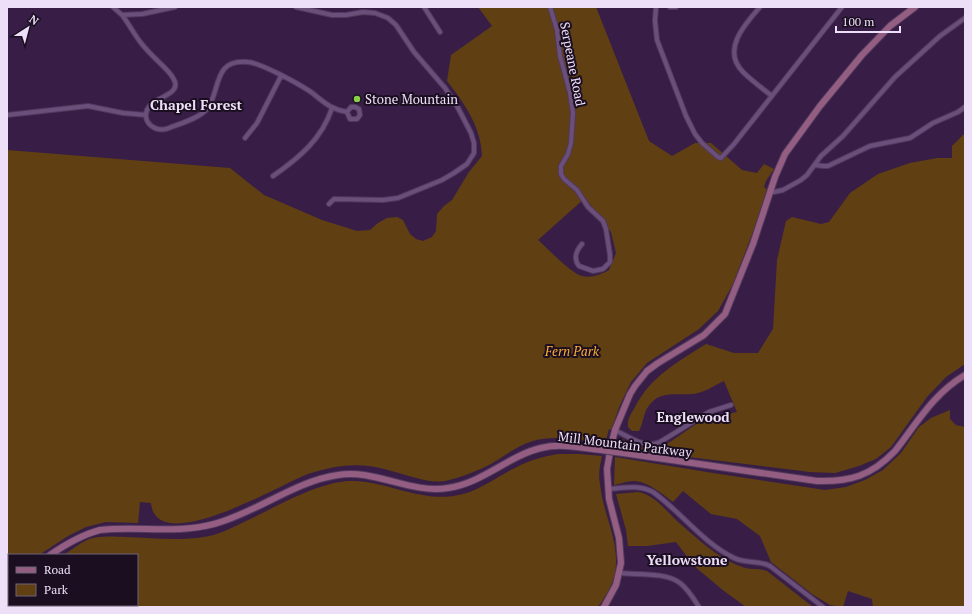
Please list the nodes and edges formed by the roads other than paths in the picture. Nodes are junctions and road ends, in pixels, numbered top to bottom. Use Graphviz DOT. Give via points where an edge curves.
graph roads {
  1 [pos="113,7"];
  2 [pos="174,7"];
  3 [pos="296,7"];
  4 [pos="424,7"];
  5 [pos="550,7"];
  6 [pos="656,7"];
  7 [pos="670,7"];
  8 [pos="676,7"];
  9 [pos="760,7"];
  10 [pos="842,7"];
  11 [pos="914,7"];
  12 [pos="122,15"];
  13 [pos="965,18"];
  14 [pos="440,32"];
  15 [pos="281,76"];
  16 [pos="772,96"];
  17 [pos="965,107"];
  18 [pos="332,108"];
  19 [pos="347,112"];
  20 [pos="7,115"];
  21 [pos="146,115"];
  22 [pos="245,138"];
  23 [pos="815,165"];
  24 [pos="273,176"];
  25 [pos="770,192"];
  26 [pos="329,204"];
  27 [pos="582,244"];
  28 [pos="965,375"];
  29 [pos="731,405"];
  30 [pos="615,430"];
  31 [pos="608,489"];
  32 [pos="51,554"];
  33 [pos="620,573"];
  34 [pos="604,607"];
  35 [pos="699,607"];
  36 [pos="823,607"];
  1 -- 12 [label="street"];
  2 -- 12 [label="street" via="142,14"];
  3 -- 26 [label="street" via="332,15 368,12 391,20 423,64 445,88 471,133 474,143 470,161 442,180 398,198 334,199"];
  4 -- 14 [label="street"];
  5 -- 27 [label="street, Serpeane Road" via="555,20 573,113 571,143 561,166 561,174 603,221 611,258 608,265 593,271 579,266 576,257"];
  6 -- 16 [label="street" via="657,40 691,126 702,143 719,157 734,144"];
  7 -- 8 [label="street"];
  9 -- 16 [label="street" via="739,34 735,56 742,71"];
  10 -- 16 [label="street"];
  11 -- 25 [label="street" via="875,40 820,106 785,154"];
  12 -- 21 [label="street" via="144,47 175,81 172,92 153,102"];
  13 -- 23 [label="street" via="940,36 895,77"];
  15 -- 18 [label="street" via="309,91"];
  15 -- 21 [label="street" via="254,63 236,62 223,70 210,104 204,112 161,130 151,126"];
  15 -- 22 [label="street" via="257,123"];
  17 -- 23 [label="street" via="932,123 914,136 870,146 828,166"];
  18 -- 19 [label="street"];
  18 -- 24 [label="street" via="325,126 311,145"];
  20 -- 21 [label="street" via="88,106"];
  23 -- 25 [label="street" via="801,180 783,190"];
  25 -- 30 [label="street" via="753,244 725,314 704,335 658,363 642,377 630,394"];
  28 -- 32 [label="street, Mill Mountain Parkway, bridge" via="937,396 895,452 867,473 850,479 817,480 566,446 538,448 462,485 425,488 359,474 329,476 215,524 190,528 100,530 73,539"];
  29 -- 30 [label="street" via="709,412 651,445 643,444"];
  30 -- 31 [label="street" via="607,469"];
  31 -- 33 [label="street" via="621,546"];
  31 -- 36 [label="street" via="637,487 653,492 724,552 740,561 770,566"];
  33 -- 34 [label="street" via="613,594"];
  33 -- 35 [label="street" via="673,578 685,586"];
}
